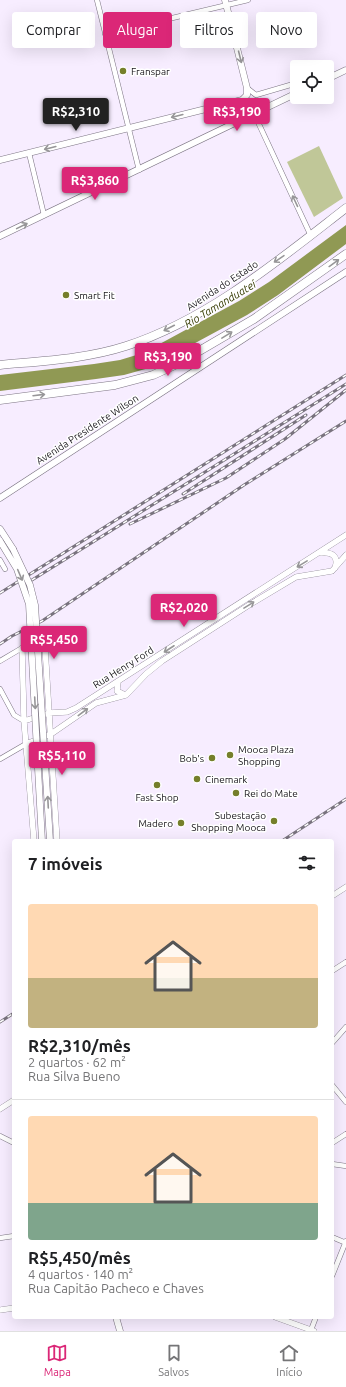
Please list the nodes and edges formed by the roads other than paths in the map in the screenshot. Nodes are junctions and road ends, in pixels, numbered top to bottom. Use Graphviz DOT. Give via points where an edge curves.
graph roads {
  1 [pos="96,0"];
  2 [pos="248,0"];
  3 [pos="226,3"];
  4 [pos="172,17"];
  5 [pos="103,26"];
  6 [pos="108,48"];
  7 [pos="346,70"];
  8 [pos="334,76"];
  9 [pos="290,85"];
  10 [pos="247,88"];
  11 [pos="290,96"];
  12 [pos="242,100"];
  13 [pos="254,114"];
  14 [pos="128,129"];
  15 [pos="29,153"];
  16 [pos="0,160"];
  17 [pos="139,170"];
  18 [pos="346,208"];
  19 [pos="44,215"];
  20 [pos="0,236"];
  21 [pos="311,236"];
  22 [pos="346,254"];
  23 [pos="346,272"];
  24 [pos="0,365"];
  25 [pos="0,400"];
  26 [pos="0,498"];
  27 [pos="0,529"];
  28 [pos="346,535"];
  29 [pos="0,541"];
  30 [pos="321,553"];
  31 [pos="346,555"];
  32 [pos="0,560"];
  33 [pos="335,568"];
  34 [pos="5,569"];
  35 [pos="22,648"];
  36 [pos="0,661"];
  37 [pos="118,681"];
  38 [pos="0,689"];
  39 [pos="126,695"];
  40 [pos="49,713"];
  41 [pos="24,721"];
  42 [pos="51,734"];
  43 [pos="26,744"];
  44 [pos="0,759"];
  45 [pos="34,839"];
  46 [pos="42,839"];
  47 [pos="50,839"];
  48 [pos="57,839"];
  49 [pos="346,887"];
  50 [pos="334,895"];
  51 [pos="346,962"];
  52 [pos="334,970"];
  53 [pos="346,1026"];
  54 [pos="334,1041"];
  55 [pos="334,1087"];
  56 [pos="12,1101"];
  57 [pos="346,1102"];
  58 [pos="0,1109"];
  59 [pos="346,1134"];
  60 [pos="0,1136"];
  61 [pos="12,1142"];
  62 [pos="334,1142"];
  63 [pos="334,1164"];
  64 [pos="346,1166"];
  65 [pos="12,1236"];
  66 [pos="0,1238"];
  67 [pos="334,1239"];
  68 [pos="346,1242"];
  69 [pos="334,1271"];
  70 [pos="12,1308"];
  71 [pos="0,1310"];
  72 [pos="117,1319"];
  73 [pos="281,1319"];
  74 [pos="315,1319"];
  75 [pos="312,1330"];
  76 [pos="120,1331"];
  1 -- 5 [label="street"];
  2 -- 3 [label="street"];
  3 -- 4 [label="street"];
  3 -- 10 [label="main road, one-way"];
  6 -- 14 [label="street"];
  7 -- 8 [label="main road"];
  9 -- 10 [label="street" via="258,95"];
  10 -- 12 [label="main road" via="247,95"];
  11 -- 13 [label="main road"];
  12 -- 13 [label="street" via="250,105"];
  12 -- 14 [label="main road, one-way"];
  13 -- 17 [label="main road"];
  21 -- 13 [label="street, one-way"];
  14 -- 15 [label="main road, one-way"];
  14 -- 17 [label="street"];
  15 -- 16 [label="main road"];
  15 -- 19 [label="street"];
  17 -- 19 [label="main road"];
  18 -- 21 [label="highway, Avenida do Estado"];
  20 -- 19 [label="main road, one-way"];
  21 -- 24 [label="highway, Avenida do Estado, one-way" via="206,309 139,342 114,350 84,355"];
  25 -- 22 [label="highway, one-way" via="115,385 153,375 177,364 254,319"];
  23 -- 26 [label="main road, Avenida Presidente Wilson"];
  47 -- 27 [label="main road, one-way, bridge" via="35,605 23,566"];
  28 -- 30 [label="street, Rua Henry Ford"];
  29 -- 46 [label="main road, one-way, bridge" via="17,569 29,604"];
  30 -- 33 [label="street" via="328,552 334,555"];
  30 -- 37 [label="street, Rua Henry Ford, one-way" via="236,604"];
  31 -- 33 [label="street"];
  32 -- 34 [label="street"];
  39 -- 33 [label="street, one-way" via="162,662 276,588 302,575 328,572"];
  35 -- 36 [label="street"];
  35 -- 40 [label="street" via="44,646"];
  35 -- 41 [label="street"];
  37 -- 39 [label="street" via="117,691"];
  37 -- 40 [label="street, Rua Henry Ford" via="71,711 61,714"];
  38 -- 41 [label="street" via="14,715"];
  42 -- 39 [label="street, one-way" via="93,704"];
  40 -- 41 [label="street, Rua Henry Ford"];
  40 -- 42 [label="street"];
  41 -- 43 [label="street"];
  42 -- 43 [label="street"];
  42 -- 48 [label="street"];
  43 -- 44 [label="street"];
  43 -- 45 [label="street"];
  49 -- 50 [label="street"];
  51 -- 52 [label="street"];
  53 -- 54 [label="street"];
  55 -- 57 [label="street"];
  56 -- 58 [label="street"];
  59 -- 62 [label="street"];
  60 -- 61 [label="street"];
  63 -- 64 [label="street"];
  65 -- 66 [label="street"];
  67 -- 68 [label="street"];
  68 -- 69 [label="street"];
  70 -- 71 [label="street"];
  72 -- 76 [label="main road"];
  73 -- 75 [label="street"];
  74 -- 75 [label="street"];
}
